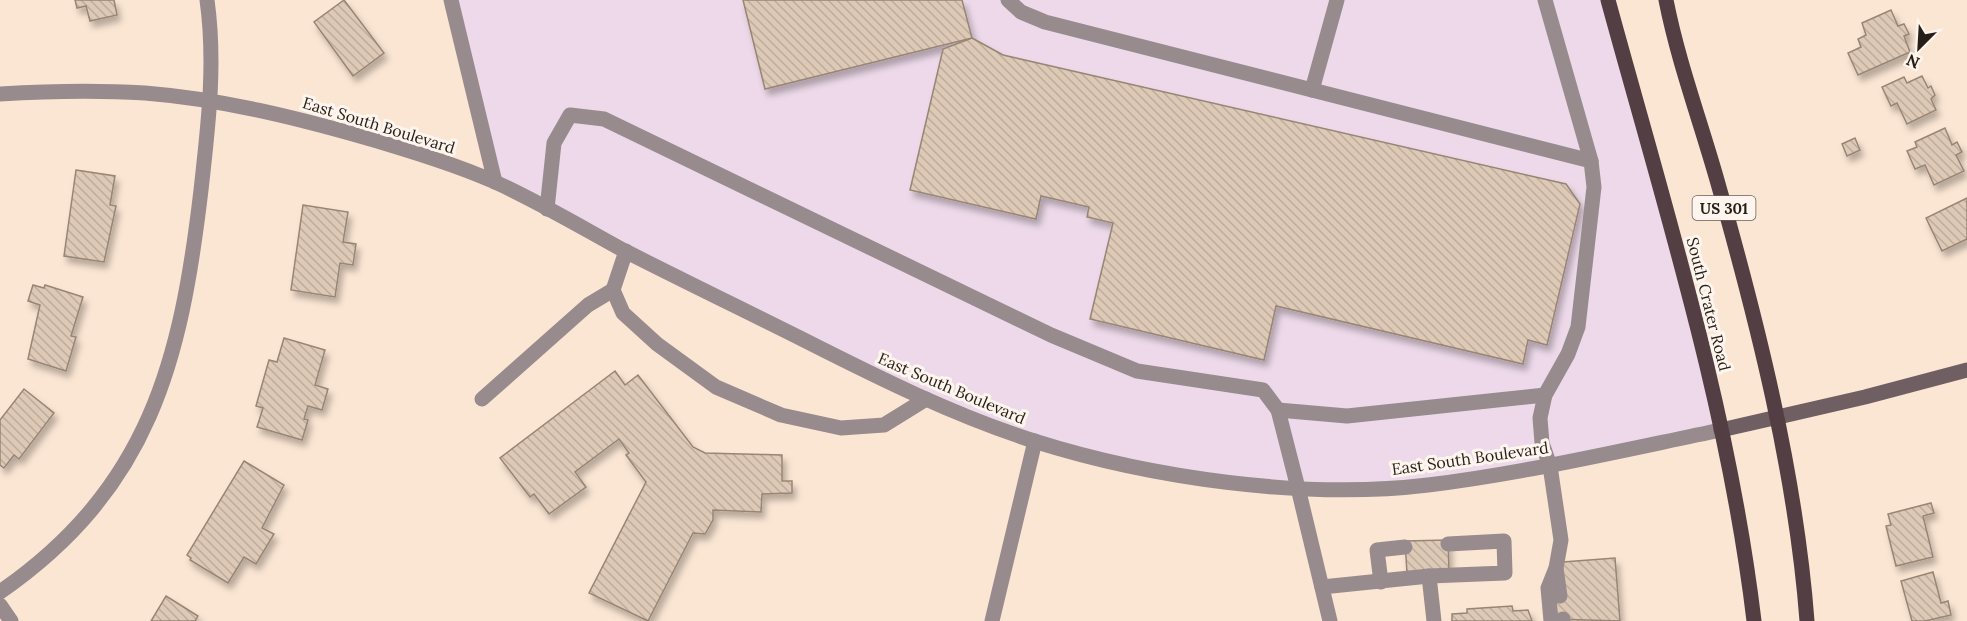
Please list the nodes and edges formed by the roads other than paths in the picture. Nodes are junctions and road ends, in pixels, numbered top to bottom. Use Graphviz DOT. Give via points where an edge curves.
graph roads {
  1 [pos="207,0"];
  2 [pos="451,0"];
  3 [pos="1008,0"];
  4 [pos="1337,0"];
  5 [pos="1545,0"];
  6 [pos="1608,0"];
  7 [pos="1666,0"];
  8 [pos="1312,90"];
  9 [pos="0,94"];
  10 [pos="212,101"];
  11 [pos="1591,161"];
  12 [pos="495,182"];
  13 [pos="547,209"];
  14 [pos="626,251"];
  15 [pos="613,290"];
  16 [pos="1967,369"];
  17 [pos="1545,395"];
  18 [pos="482,399"];
  19 [pos="926,399"];
  20 [pos="1278,410"];
  21 [pos="1777,417"];
  22 [pos="1721,429"];
  23 [pos="1035,441"];
  24 [pos="1550,466"];
  25 [pos="1298,488"];
  26 [pos="1448,544"];
  27 [pos="1406,548"];
  28 [pos="1556,568"];
  29 [pos="1429,576"];
  30 [pos="1381,582"];
  31 [pos="1322,587"];
  32 [pos="0,592"];
  33 [pos="1560,596"];
  34 [pos="0,605"];
  35 [pos="1559,620"];
  36 [pos="11,621"];
  37 [pos="992,621"];
  38 [pos="1329,621"];
  39 [pos="1434,621"];
  40 [pos="1755,621"];
  41 [pos="1807,621"];
  1 -- 10 [label="street"];
  2 -- 12 [label="street"];
  3 -- 8 [label="street" via="1021,12 1045,22"];
  4 -- 8 [label="street"];
  5 -- 11 [label="street"];
  6 -- 22 [label="main road, South Crater Road / US 301" via="1697,322"];
  7 -- 21 [label="main road, US 301"];
  8 -- 11 [label="street"];
  9 -- 10 [label="street, East South Boulevard" via="145,93"];
  10 -- 12 [label="street, East South Boulevard" via="322,125 426,155"];
  10 -- 32 [label="street" via="192,270 175,347 157,402 134,451 103,496 68,536"];
  11 -- 17 [label="street" via="1594,188 1578,327"];
  12 -- 13 [label="street, East South Boulevard"];
  13 -- 14 [label="street, East South Boulevard"];
  13 -- 20 [label="street" via="554,143 570,115 604,118 1051,335 1137,371 1263,390"];
  14 -- 15 [label="street"];
  14 -- 19 [label="street, East South Boulevard"];
  15 -- 18 [label="street" via="588,305"];
  15 -- 19 [label="street" via="623,313 657,344 716,387 781,415 841,428 884,425"];
  16 -- 21 [label="street, East South Boulevard"];
  17 -- 20 [label="street" via="1347,416"];
  17 -- 24 [label="street" via="1540,418 1542,443"];
  19 -- 23 [label="street, East South Boulevard"];
  20 -- 25 [label="street"];
  21 -- 22 [label="street, East South Boulevard"];
  21 -- 41 [label="main road, US 301"];
  22 -- 24 [label="street, East South Boulevard"];
  22 -- 40 [label="main road, South Crater Road / US 301"];
  23 -- 25 [label="street, East South Boulevard" via="1188,476"];
  23 -- 37 [label="street"];
  24 -- 25 [label="street, East South Boulevard" via="1425,486"];
  24 -- 28 [label="street" via="1561,540"];
  25 -- 31 [label="street"];
  26 -- 29 [label="street" via="1504,541 1505,573"];
  27 -- 30 [label="street" via="1377,550"];
  28 -- 33 [label="street"];
  28 -- 35 [label="street" via="1548,588"];
  29 -- 30 [label="street"];
  29 -- 39 [label="street"];
  30 -- 31 [label="street"];
  31 -- 38 [label="street"];
  34 -- 36 [label="street"];
}
